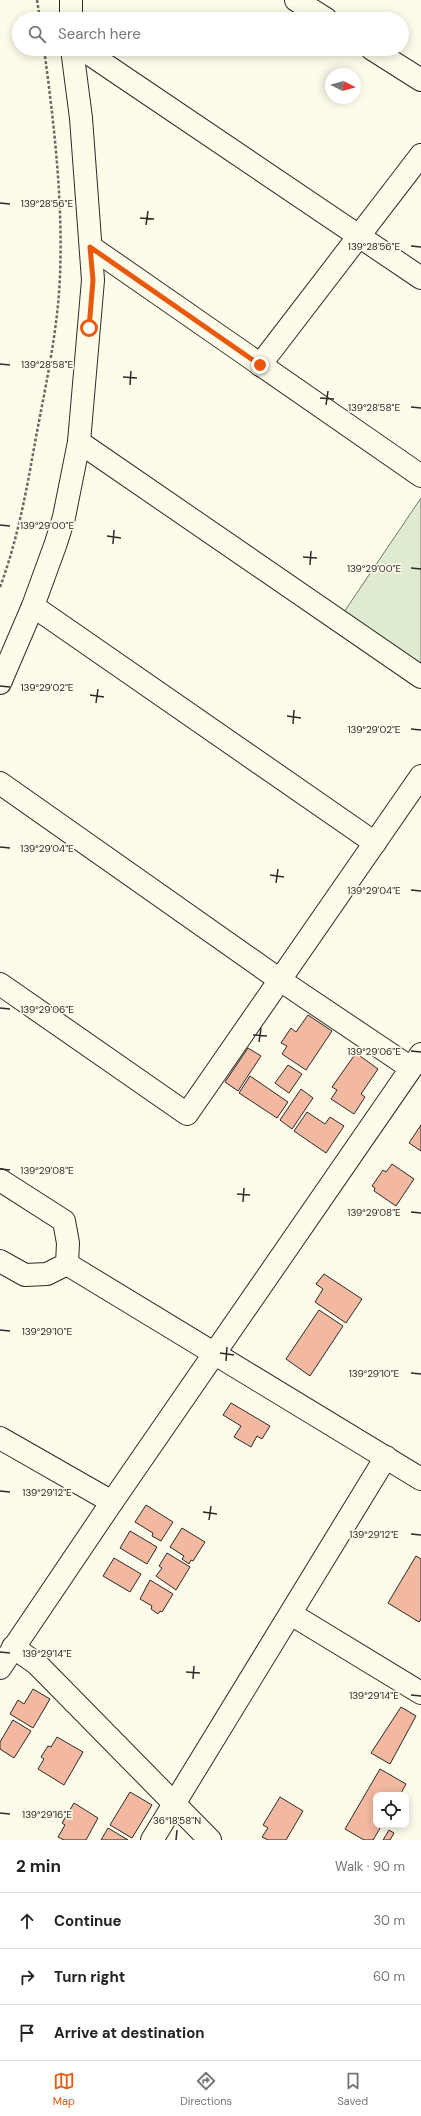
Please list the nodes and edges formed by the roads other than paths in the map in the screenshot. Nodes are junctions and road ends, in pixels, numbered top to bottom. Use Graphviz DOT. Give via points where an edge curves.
graph roads {
  1 [pos="71,0"];
  2 [pos="296,0"];
  3 [pos="71,12"];
  4 [pos="315,12"];
  5 [pos="73,56"];
  6 [pos="92,56"];
  7 [pos="383,56"];
  8 [pos="421,80"];
  9 [pos="421,154"];
  10 [pos="358,236"];
  11 [pos="90,247"];
  12 [pos="421,278"];
  13 [pos="260,365"];
  14 [pos="79,442"];
  15 [pos="421,476"];
  16 [pos="33,606"];
  17 [pos="421,677"];
  18 [pos="0,683"];
  19 [pos="421,776"];
  20 [pos="0,783"];
  21 [pos="375,843"];
  22 [pos="280,980"];
  23 [pos="0,984"];
  24 [pos="416,1061"];
  25 [pos="0,1180"];
  26 [pos="0,1261"];
  27 [pos="67,1264"];
  28 [pos="215,1354"];
  29 [pos="0,1438"];
  30 [pos="386,1457"];
  31 [pos="421,1479"];
  32 [pos="112,1502"];
  33 [pos="291,1614"];
  34 [pos="12,1647"];
  35 [pos="0,1668"];
  36 [pos="421,1693"];
  37 [pos="174,1805"];
  38 [pos="152,1840"];
  39 [pos="210,1840"];
  1 -- 3 [label="street"];
  2 -- 4 [label="street"];
  5 -- 11 [label="street" via="82,126"];
  6 -- 10 [label="street"];
  7 -- 8 [label="street"];
  9 -- 10 [label="street"];
  10 -- 12 [label="street"];
  10 -- 13 [label="street"];
  11 -- 13 [label="street"];
  11 -- 14 [label="street" via="93,280"];
  13 -- 15 [label="street"];
  14 -- 16 [label="street" via="64,517"];
  14 -- 17 [label="street"];
  16 -- 18 [label="street"];
  16 -- 21 [label="street"];
  19 -- 21 [label="street"];
  20 -- 22 [label="street"];
  21 -- 22 [label="street"];
  22 -- 23 [label="street" via="187,1114"];
  22 -- 24 [label="street"];
  24 -- 28 [label="street"];
  25 -- 27 [label="street" via="64,1221 68,1243"];
  26 -- 27 [label="street" via="25,1275 47,1274"];
  27 -- 28 [label="street"];
  28 -- 30 [label="street"];
  28 -- 32 [label="street"];
  29 -- 32 [label="street"];
  30 -- 31 [label="street"];
  30 -- 33 [label="street"];
  32 -- 34 [label="street"];
  33 -- 36 [label="street"];
  33 -- 37 [label="street"];
  34 -- 35 [label="street"];
  34 -- 37 [label="street" via="36,1664"];
  37 -- 38 [label="street"];
  37 -- 39 [label="street"];
}
